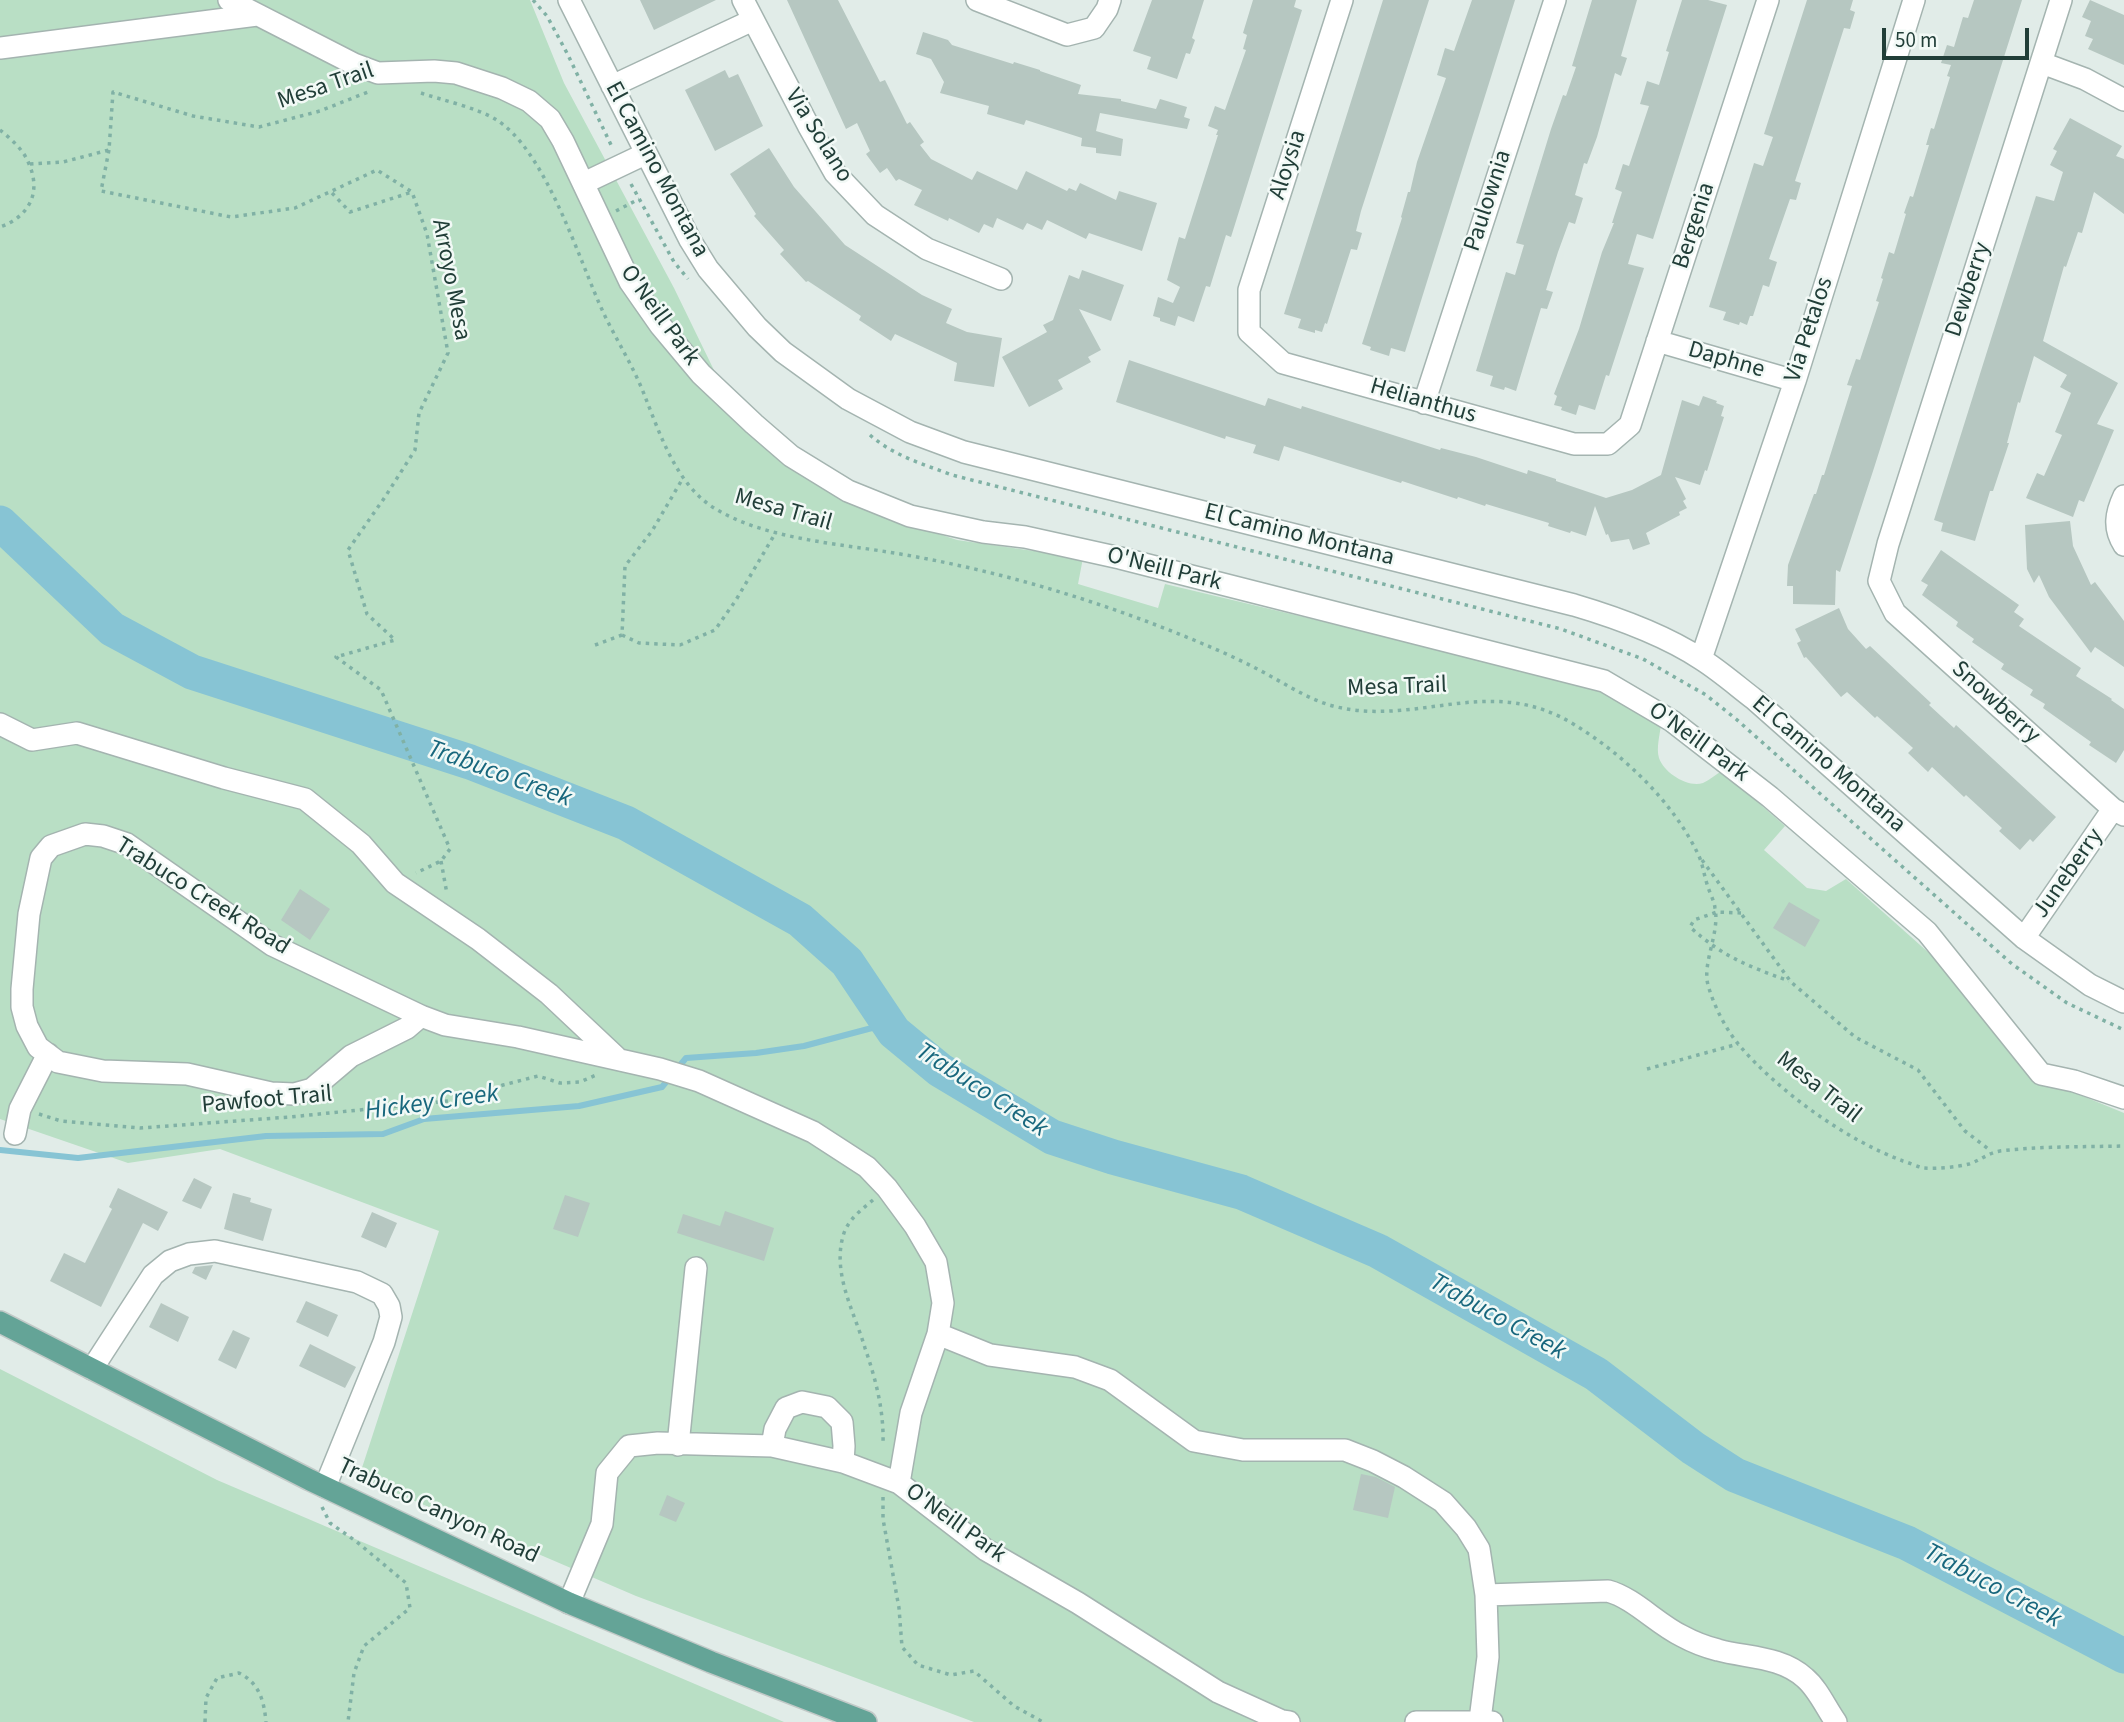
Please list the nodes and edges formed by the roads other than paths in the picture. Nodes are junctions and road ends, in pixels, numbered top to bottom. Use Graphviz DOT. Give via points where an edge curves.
graph roads {
  1 [pos="229,0"];
  2 [pos="569,0"];
  3 [pos="743,0"];
  4 [pos="977,0"];
  5 [pos="1110,0"];
  6 [pos="1342,0"];
  7 [pos="1555,0"];
  8 [pos="1768,0"];
  9 [pos="1914,0"];
  10 [pos="2061,0"];
  11 [pos="257,15"];
  12 [pos="752,20"];
  13 [pos="0,48"];
  14 [pos="2042,64"];
  15 [pos="612,86"];
  16 [pos="2124,100"];
  17 [pos="645,154"];
  18 [pos="584,183"];
  19 [pos="1001,279"];
  20 [pos="1249,332"];
  21 [pos="1657,341"];
  22 [pos="1795,381"];
  23 [pos="1424,402"];
  24 [pos="1608,444"];
  25 [pos="2124,496"];
  26 [pos="2124,545"];
  27 [pos="1879,581"];
  28 [pos="1701,659"];
  29 [pos="0,724"];
  30 [pos="2119,813"];
  31 [pos="2024,938"];
  32 [pos="2124,1002"];
  33 [pos="421,1016"];
  34 [pos="48,1054"];
  35 [pos="617,1058"];
  36 [pos="2124,1098"];
  37 [pos="15,1134"];
  38 [pos="696,1268"];
  39 [pos="0,1322"];
  40 [pos="938,1334"];
  41 [pos="92,1369"];
  42 [pos="678,1445"];
  43 [pos="772,1446"];
  44 [pos="843,1462"];
  45 [pos="317,1483"];
  46 [pos="899,1483"];
  47 [pos="1486,1595"];
  48 [pos="569,1603"];
  49 [pos="1486,1721"];
  50 [pos="866,1722"];
  51 [pos="1289,1722"];
  52 [pos="1416,1722"];
  53 [pos="1836,1722"];
  1 -- 11 [label="street, O'Neill Park"];
  2 -- 15 [label="street, El Camino Montana"];
  3 -- 12 [label="street, Via Solano"];
  4 -- 5 [label="street" via="1067,35 1094,28"];
  6 -- 20 [label="street, Aloysia" via="1249,290"];
  7 -- 23 [label="street, Paulownia"];
  8 -- 21 [label="street, Bergenia"];
  9 -- 22 [label="street, Via Petalos"];
  10 -- 14 [label="street, Dewberry"];
  11 -- 13 [label="street"];
  11 -- 18 [label="street, O'Neill Park" via="378,73 456,73 529,101 550,119"];
  12 -- 15 [label="street"];
  12 -- 19 [label="street, Via Solano" via="835,173 875,215 927,249"];
  14 -- 16 [label="street" via="2085,79"];
  14 -- 27 [label="street, Dewberry"];
  15 -- 17 [label="street, El Camino Montana"];
  17 -- 18 [label="street"];
  17 -- 28 [label="street, El Camino Montana" via="708,269 757,327 848,400 910,432 1008,464 1574,605 1638,627"];
  18 -- 36 [label="street, O'Neill Park" via="630,282 701,374 791,456 848,491 910,516 1120,558 1604,681 1672,721 1770,797 1927,932 2041,1074"];
  20 -- 23 [label="street, Helianthus" via="1283,363"];
  21 -- 22 [label="street, Daphne"];
  21 -- 24 [label="street, Bergenia" via="1630,425"];
  22 -- 28 [label="street, Via Petalos"];
  23 -- 24 [label="street, Helianthus" via="1574,444"];
  25 -- 26 [label="street" via="2117,510 2116,533"];
  27 -- 30 [label="street, Snowberry" via="1895,613"];
  28 -- 31 [label="street, El Camino Montana" via="1754,699"];
  29 -- 35 [label="street" via="32,740 77,733 305,799 361,844 395,883 549,993"];
  30 -- 31 [label="street, Juneberry"];
  31 -- 32 [label="street, El Camino Montana" via="2090,985"];
  33 -- 34 [label="street" via="351,1056 312,1089 294,1094 187,1074 103,1071 58,1062"];
  33 -- 34 [label="street, Trabuco Creek Road" via="272,945 127,844 85,834 51,846 41,858 29,914 22,1007 38,1048"];
  33 -- 35 [label="street, Trabuco Creek Road" via="444,1025"];
  34 -- 37 [label="street" via="20,1109"];
  35 -- 40 [label="street, Trabuco Creek Road" via="660,1069 757,1106 813,1132 867,1167 915,1226 936,1262 943,1303"];
  38 -- 42 [label="street"];
  39 -- 41 [label="main road, Trabuco Canyon Road"];
  40 -- 46 [label="street" via="911,1413"];
  40 -- 47 [label="street" via="990,1355 1075,1367 1110,1380 1194,1441 1243,1450 1345,1450 1373,1461 1443,1502 1466,1528 1479,1549"];
  41 -- 45 [label="main road, Trabuco Canyon Road"];
  41 -- 45 [label="street" via="153,1275 170,1261 189,1254 215,1251 357,1282 382,1294 391,1317 384,1342"];
  42 -- 43 [label="street, O'Neill Park"];
  42 -- 48 [label="street, O'Neill Park" via="629,1446 607,1473 602,1524"];
  43 -- 44 [label="street, O'Neill Park"];
  43 -- 44 [label="street" via="786,1408 802,1402 827,1407 842,1422"];
  44 -- 46 [label="street, O'Neill Park"];
  45 -- 48 [label="main road, Trabuco Canyon Road"];
  46 -- 51 [label="street, O'Neill Park" via="986,1550 1218,1692"];
  47 -- 49 [label="street"];
  47 -- 53 [label="street" via="1619,1594 1683,1636 1793,1669 1806,1678"];
  48 -- 50 [label="main road, Trabuco Canyon Road"];
  49 -- 52 [label="street"];
}
